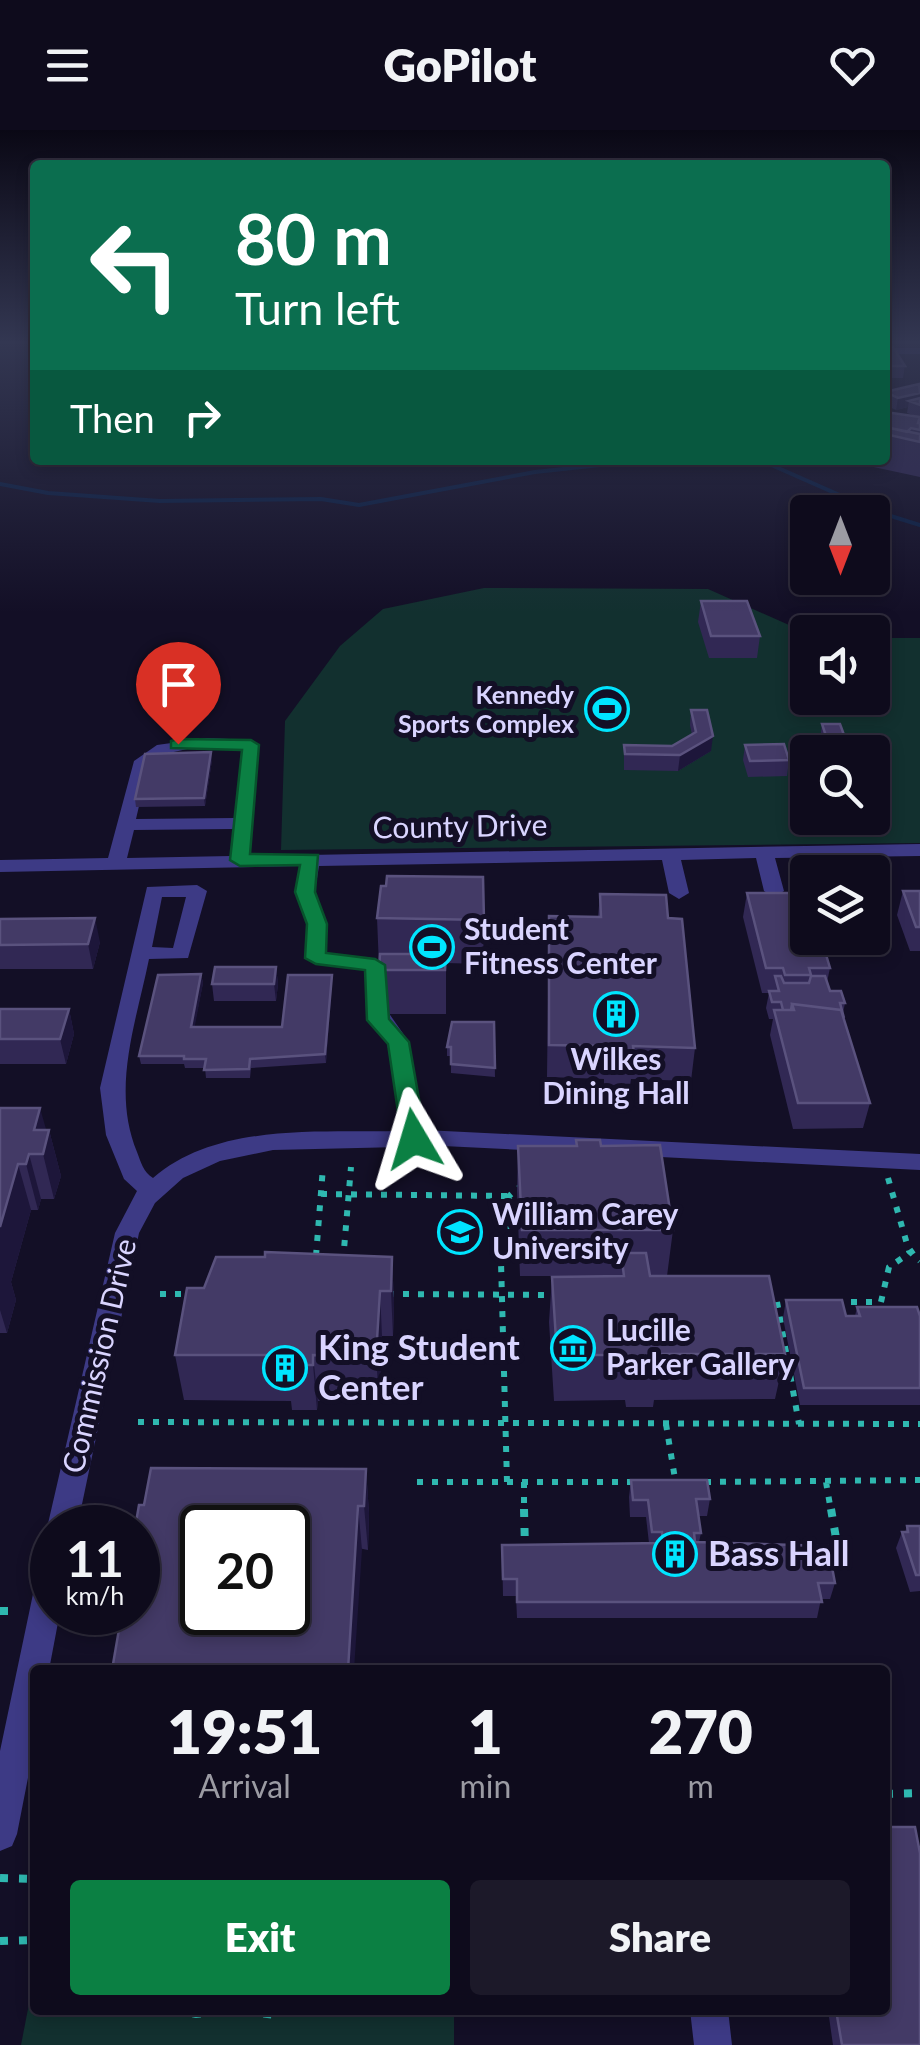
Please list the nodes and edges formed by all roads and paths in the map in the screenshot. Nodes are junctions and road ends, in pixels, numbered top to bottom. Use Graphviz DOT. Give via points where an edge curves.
graph roads {
  1 [pos="244,823"];
  2 [pos="126,825"];
  3 [pos="920,850"];
  4 [pos="764,852"];
  5 [pos="670,854"];
  6 [pos="311,859"];
  7 [pos="240,860"];
  8 [pos="116,862"];
  9 [pos="0,866"];
  10 [pos="679,892"];
  11 [pos="774,892"];
  12 [pos="141,963"];
  13 [pos="414,1139"];
  14 [pos="323,1167"];
  15 [pos="351,1168"];
  16 [pos="912,1170"];
  17 [pos="532,1184"];
  18 [pos="154,1190"];
  19 [pos="321,1194"];
  20 [pos="348,1194"];
  21 [pos="509,1196"];
  22 [pos="920,1246"];
  23 [pos="910,1251"];
  24 [pos="315,1261"];
  25 [pos="920,1261"];
  26 [pos="342,1278"];
  27 [pos="160,1294"];
  28 [pos="198,1294"];
  29 [pos="376,1294"];
  30 [pos="501,1294"];
  31 [pos="575,1295"];
  32 [pos="759,1302"];
  33 [pos="777,1302"];
  34 [pos="794,1302"];
  35 [pos="829,1302"];
  36 [pos="138,1422"];
  37 [pos="504,1424"];
  38 [pos="666,1424"];
  39 [pos="799,1424"];
  40 [pos="920,1424"];
  41 [pos="920,1480"];
  42 [pos="416,1482"];
  43 [pos="507,1482"];
  44 [pos="524,1482"];
  45 [pos="637,1482"];
  46 [pos="656,1482"];
  47 [pos="675,1482"];
  48 [pos="826,1482"];
  49 [pos="677,1493"];
  50 [pos="67,1505"];
  51 [pos="832,1552"];
  52 [pos="525,1557"];
  53 [pos="40,1635"];
  54 [pos="34,1665"];
  55 [pos="30,1685"];
  56 [pos="920,1793"];
  57 [pos="890,1794"];
  58 [pos="0,1834"];
  59 [pos="0,1878"];
  60 [pos="30,1878"];
  61 [pos="30,1940"];
  62 [pos="0,1941"];
  63 [pos="709,2015"];
  64 [pos="712,2045"];
  1 -- 2 [label="street"];
  1 -- 2 [label="street" via="251,745 178,744 140,765"];
  1 -- 7 [label="street"];
  2 -- 8 [label="street"];
  3 -- 4 [label="street, County Drive"];
  4 -- 5 [label="street, County Drive"];
  4 -- 11 [label="street"];
  5 -- 6 [label="street, County Drive"];
  5 -- 10 [label="street"];
  6 -- 7 [label="street, County Drive"];
  6 -- 13 [label="street" via="305,892 317,924 316,958 375,965 378,1020 398,1042"];
  7 -- 8 [label="street, County Drive"];
  8 -- 9 [label="street, County Drive"];
  12 -- 12 [label="street" via="154,891 197,891 181,954"];
  12 -- 18 [label="street" via="111,1088 118,1135 136,1179"];
  13 -- 16 [label="street, Commission Drive"];
  13 -- 18 [label="street, Commission Drive" via="245,1146 194,1162"];
  14 -- 19 [label="path"];
  15 -- 20 [label="path"];
  16 -- 23 [label="path" via="888,1177"];
  17 -- 21 [label="path"];
  18 -- 50 [label="street, Commission Drive" via="127,1233"];
  19 -- 20 [label="path"];
  19 -- 24 [label="path"];
  20 -- 21 [label="path"];
  20 -- 26 [label="path"];
  21 -- 30 [label="path"];
  22 -- 23 [label="path"];
  23 -- 25 [label="path"];
  23 -- 35 [label="path" via="890,1263 880,1281 882,1302"];
  27 -- 28 [label="path"];
  29 -- 30 [label="path"];
  30 -- 31 [label="path"];
  30 -- 37 [label="path"];
  32 -- 33 [label="path"];
  33 -- 34 [label="path"];
  33 -- 39 [label="path"];
  36 -- 37 [label="path"];
  37 -- 38 [label="path"];
  37 -- 43 [label="path"];
  38 -- 39 [label="path"];
  38 -- 47 [label="path"];
  39 -- 40 [label="path"];
  41 -- 48 [label="path"];
  42 -- 43 [label="path"];
  43 -- 44 [label="path"];
  44 -- 45 [label="path"];
  44 -- 52 [label="path"];
  46 -- 47 [label="path"];
  47 -- 48 [label="path"];
  47 -- 49 [label="path"];
  48 -- 51 [label="path" via="836,1538"];
  53 -- 54 [label="street"];
  55 -- 58 [label="street"];
  56 -- 57 [label="path"];
  59 -- 60 [label="path"];
  61 -- 62 [label="path"];
  63 -- 64 [label="street"];
}
